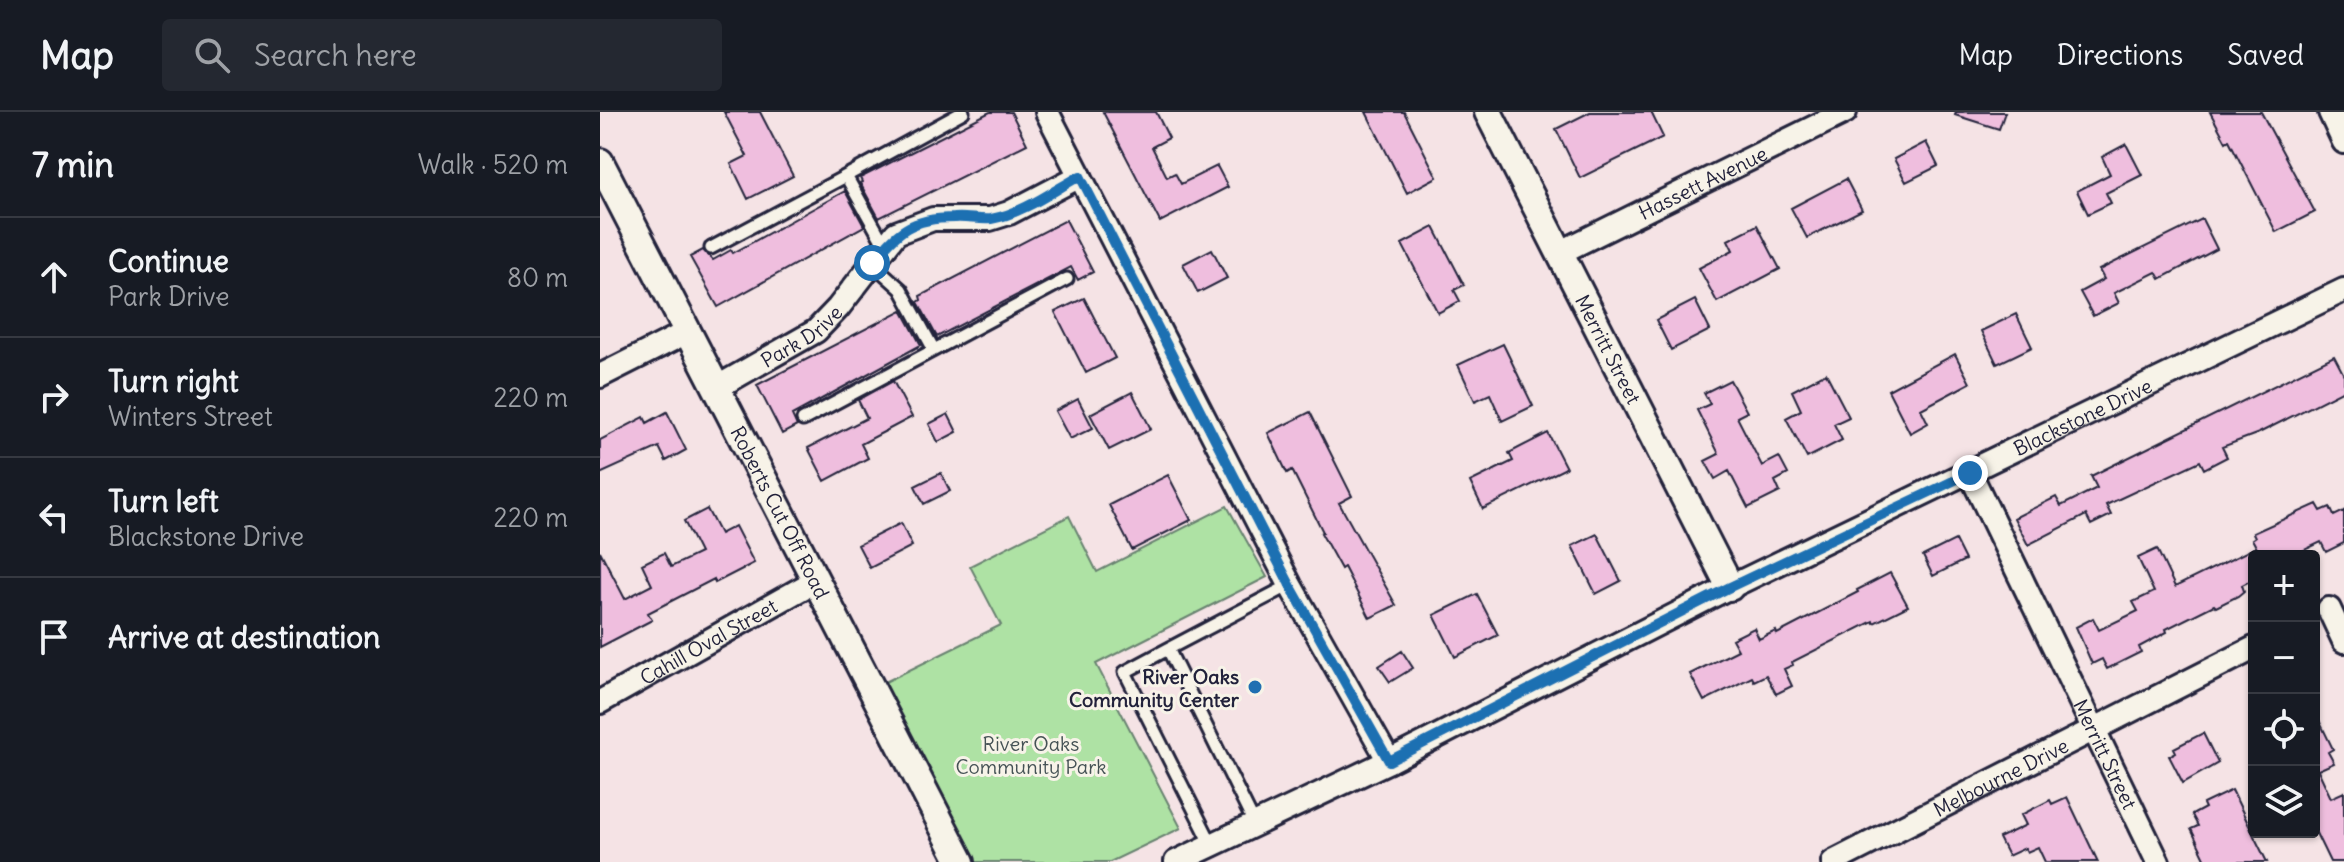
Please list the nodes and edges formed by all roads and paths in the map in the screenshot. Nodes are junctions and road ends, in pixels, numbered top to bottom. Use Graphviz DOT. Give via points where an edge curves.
graph roads {
  1 [pos="963,112"];
  2 [pos="1047,112"];
  3 [pos="1488,112"];
  4 [pos="1845,112"];
  5 [pos="2330,112"];
  6 [pos="2344,142"];
  7 [pos="600,162"];
  8 [pos="846,176"];
  9 [pos="1080,176"];
  10 [pos="711,248"];
  11 [pos="1559,253"];
  12 [pos="879,255"];
  13 [pos="1067,279"];
  14 [pos="2344,290"];
  15 [pos="687,332"];
  16 [pos="934,350"];
  17 [pos="600,376"];
  18 [pos="716,388"];
  19 [pos="803,420"];
  20 [pos="1970,473"];
  21 [pos="815,581"];
  22 [pos="1290,585"];
  23 [pos="1730,587"];
  24 [pos="2329,609"];
  25 [pos="2344,641"];
  26 [pos="1168,649"];
  27 [pos="2248,651"];
  28 [pos="600,702"];
  29 [pos="2094,730"];
  30 [pos="1389,761"];
  31 [pos="1255,825"];
  32 [pos="1212,845"];
  33 [pos="961,862"];
  34 [pos="1176,862"];
  35 [pos="1833,862"];
  36 [pos="2158,862"];
  1 -- 8 [label="lane"];
  2 -- 9 [label="street"];
  3 -- 11 [label="street, Merritt Street"];
  4 -- 11 [label="street, Hassett Avenue"];
  5 -- 6 [label="street"];
  7 -- 15 [label="street, Roberts Cut Off Road"];
  8 -- 10 [label="lane"];
  8 -- 12 [label="lane"];
  9 -- 12 [label="street, Park Drive" via="990,219 933,219 896,233"];
  9 -- 22 [label="street"];
  11 -- 23 [label="street, Merritt Street"];
  12 -- 16 [label="lane"];
  12 -- 18 [label="street, Park Drive" via="816,331"];
  13 -- 16 [label="lane"];
  14 -- 20 [label="street, Blackstone Drive"];
  15 -- 17 [label="street"];
  15 -- 18 [label="street, Roberts Cut Off Road"];
  16 -- 19 [label="lane"];
  18 -- 21 [label="street, Roberts Cut Off Road"];
  20 -- 23 [label="street, Blackstone Drive"];
  20 -- 29 [label="street, Merritt Street"];
  21 -- 28 [label="street, Cahill Oval Street"];
  21 -- 33 [label="street, Roberts Cut Off Road"];
  22 -- 26 [label="lane"];
  22 -- 30 [label="street"];
  23 -- 30 [label="street, Blackstone Drive"];
  24 -- 25 [label="street"];
  26 -- 31 [label="lane"];
  26 -- 32 [label="lane" via="1125,672"];
  27 -- 29 [label="street, Melbourne Drive"];
  29 -- 35 [label="street, Melbourne Drive"];
  29 -- 36 [label="street, Merritt Street"];
  30 -- 31 [label="street, Blackstone Drive"];
  31 -- 32 [label="street, Blackstone Drive"];
  32 -- 34 [label="street, Blackstone Drive"];
}
